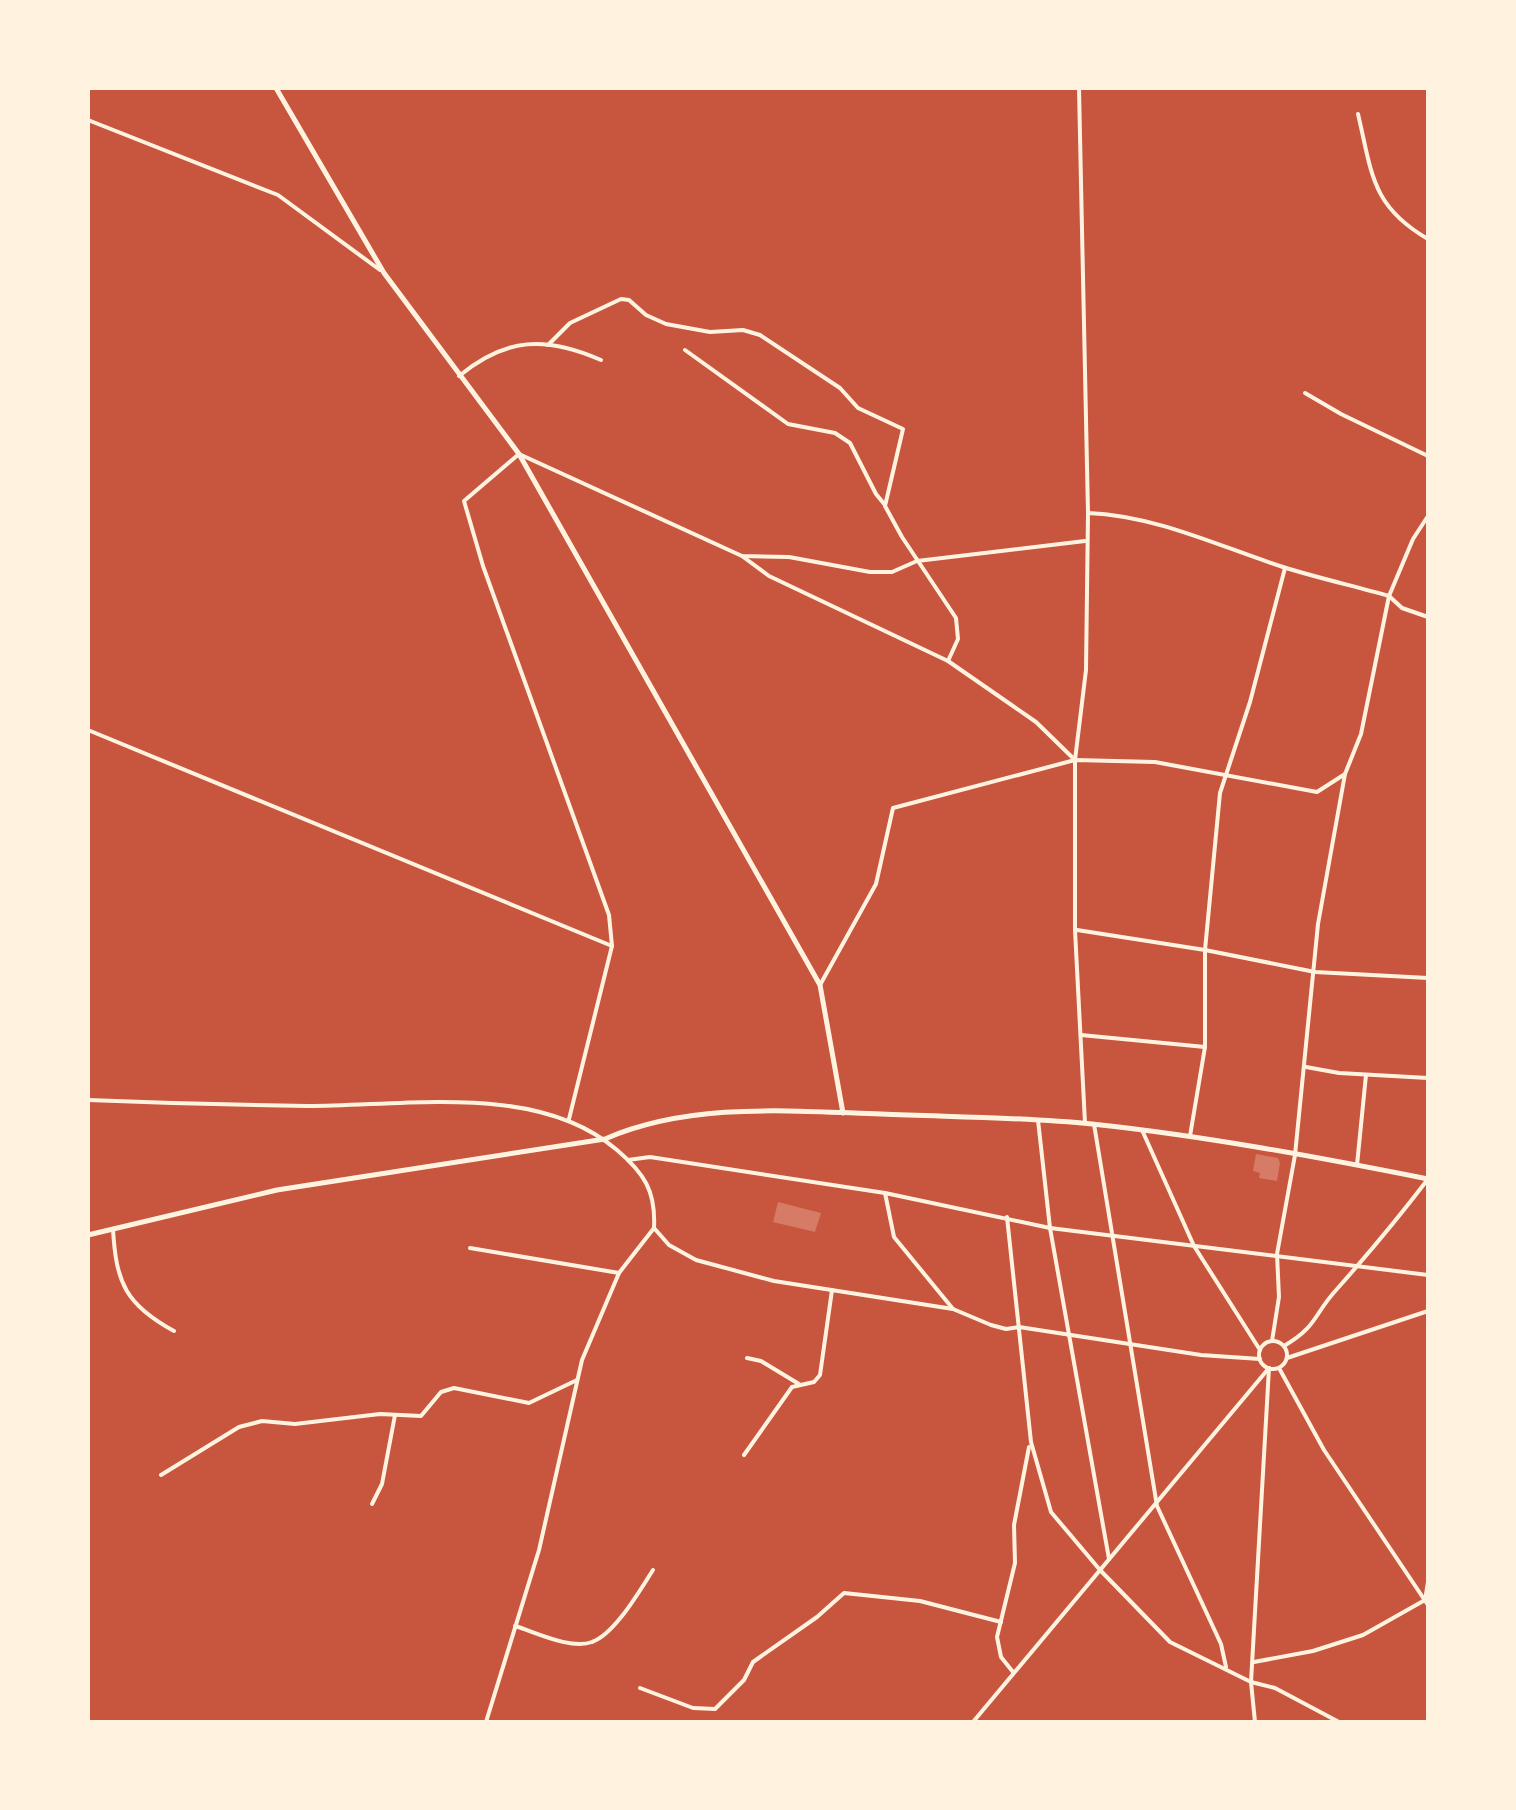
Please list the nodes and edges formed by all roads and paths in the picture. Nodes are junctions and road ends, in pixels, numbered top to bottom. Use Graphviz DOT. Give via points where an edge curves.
graph roads {
  1 [pos="276,88"];
  2 [pos="1078,88"];
  3 [pos="1358,114"];
  4 [pos="88,120"];
  5 [pos="1428,238"];
  6 [pos="384,273"];
  7 [pos="548,345"];
  8 [pos="684,350"];
  9 [pos="601,360"];
  10 [pos="459,376"];
  11 [pos="1305,393"];
  12 [pos="519,454"];
  13 [pos="1428,456"];
  14 [pos="885,506"];
  15 [pos="1088,513"];
  16 [pos="1428,516"];
  17 [pos="1085,540"];
  18 [pos="742,556"];
  19 [pos="917,561"];
  20 [pos="1285,568"];
  21 [pos="1389,596"];
  22 [pos="1428,617"];
  23 [pos="948,661"];
  24 [pos="88,730"];
  25 [pos="1075,760"];
  26 [pos="1344,774"];
  27 [pos="1225,776"];
  28 [pos="1075,930"];
  29 [pos="612,946"];
  30 [pos="1204,950"];
  31 [pos="1315,972"];
  32 [pos="1428,978"];
  33 [pos="820,986"];
  34 [pos="1081,1035"];
  35 [pos="1205,1047"];
  36 [pos="1306,1067"];
  37 [pos="1366,1075"];
  38 [pos="1428,1078"];
  39 [pos="88,1100"];
  40 [pos="843,1113"];
  41 [pos="570,1118"];
  42 [pos="1038,1120"];
  43 [pos="1085,1123"];
  44 [pos="1094,1124"];
  45 [pos="1142,1130"];
  46 [pos="1190,1136"];
  47 [pos="605,1140"];
  48 [pos="1295,1155"];
  49 [pos="628,1160"];
  50 [pos="1357,1165"];
  51 [pos="1428,1179"];
  52 [pos="884,1193"];
  53 [pos="1008,1218"];
  54 [pos="654,1228"];
  55 [pos="1050,1228"];
  56 [pos="112,1229"];
  57 [pos="1114,1234"];
  58 [pos="88,1235"];
  59 [pos="1194,1246"];
  60 [pos="470,1248"];
  61 [pos="1277,1254"];
  62 [pos="1360,1265"];
  63 [pos="619,1273"];
  64 [pos="1428,1275"];
  65 [pos="832,1290"];
  66 [pos="953,1309"];
  67 [pos="1428,1312"];
  68 [pos="1018,1327"];
  69 [pos="174,1331"];
  70 [pos="1070,1335"];
  71 [pos="1272,1341"];
  72 [pos="1130,1344"];
  73 [pos="1284,1346"];
  74 [pos="1260,1350"];
  75 [pos="747,1358"];
  76 [pos="1287,1358"];
  77 [pos="1260,1359"];
  78 [pos="1269,1368"];
  79 [pos="1279,1368"];
  80 [pos="577,1380"];
  81 [pos="799,1384"];
  82 [pos="394,1415"];
  83 [pos="1030,1442"];
  84 [pos="744,1455"];
  85 [pos="161,1475"];
  86 [pos="372,1504"];
  87 [pos="1157,1506"];
  88 [pos="1109,1560"];
  89 [pos="653,1570"];
  90 [pos="1100,1570"];
  91 [pos="1428,1582"];
  92 [pos="1427,1602"];
  93 [pos="1001,1622"];
  94 [pos="514,1626"];
  95 [pos="1254,1662"];
  96 [pos="1226,1668"];
  97 [pos="1013,1672"];
  98 [pos="1251,1682"];
  99 [pos="640,1688"];
  100 [pos="486,1722"];
  101 [pos="973,1722"];
  102 [pos="1255,1722"];
  103 [pos="1339,1722"];
  1 -- 6 [label="main road"];
  2 -- 15 [label="street"];
  3 -- 5 [label="street" via="1375,186 1388,210"];
  4 -- 6 [label="street" via="278,196"];
  6 -- 10 [label="main road"];
  7 -- 9 [label="street"];
  7 -- 10 [label="street" via="526,342 499,350"];
  7 -- 14 [label="street" via="570,323 621,299 666,324 760,335 840,388 858,408 903,429"];
  8 -- 14 [label="street" via="788,424 850,443"];
  10 -- 12 [label="main road"];
  11 -- 13 [label="street"];
  12 -- 18 [label="street"];
  12 -- 29 [label="street" via="464,502 600,884"];
  12 -- 33 [label="main road"];
  14 -- 19 [label="street"];
  15 -- 17 [label="street"];
  15 -- 20 [label="street" via="1158,524"];
  16 -- 21 [label="street"];
  17 -- 19 [label="street"];
  17 -- 25 [label="street" via="1086,670"];
  18 -- 19 [label="street" via="870,572 892,572"];
  18 -- 23 [label="street" via="769,576"];
  19 -- 23 [label="street" via="956,618 958,639"];
  20 -- 21 [label="street"];
  20 -- 27 [label="street"];
  21 -- 22 [label="street"];
  21 -- 26 [label="street" via="1361,734"];
  23 -- 25 [label="street" via="1036,722"];
  24 -- 29 [label="street"];
  25 -- 27 [label="street" via="1155,762"];
  25 -- 28 [label="street"];
  25 -- 33 [label="street" via="893,808 876,884"];
  26 -- 27 [label="street" via="1318,792"];
  26 -- 31 [label="street"];
  27 -- 30 [label="street"];
  28 -- 30 [label="street"];
  28 -- 34 [label="street"];
  29 -- 41 [label="street"];
  30 -- 31 [label="street"];
  30 -- 35 [label="street"];
  31 -- 32 [label="street"];
  31 -- 36 [label="street"];
  33 -- 40 [label="main road"];
  34 -- 35 [label="street"];
  34 -- 43 [label="street"];
  35 -- 46 [label="street"];
  36 -- 37 [label="street"];
  36 -- 48 [label="street"];
  37 -- 38 [label="street"];
  37 -- 50 [label="street"];
  39 -- 41 [label="street" via="486,1102"];
  40 -- 42 [label="main road"];
  40 -- 47 [label="main road" via="722,1112 641,1124"];
  41 -- 47 [label="street"];
  42 -- 43 [label="main road"];
  42 -- 55 [label="street"];
  43 -- 44 [label="main road"];
  44 -- 45 [label="main road"];
  44 -- 57 [label="street"];
  45 -- 46 [label="main road"];
  45 -- 59 [label="street"];
  46 -- 48 [label="main road"];
  47 -- 49 [label="street"];
  47 -- 56 [label="main road" via="277,1190"];
  48 -- 50 [label="main road"];
  48 -- 61 [label="street"];
  49 -- 52 [label="street" via="650,1157"];
  49 -- 54 [label="street" via="645,1176"];
  50 -- 51 [label="main road"];
  51 -- 62 [label="street"];
  52 -- 53 [label="street"];
  52 -- 66 [label="street" via="894,1238"];
  53 -- 55 [label="street"];
  53 -- 68 [label="street"];
  54 -- 63 [label="street"];
  54 -- 65 [label="street" via="696,1260"];
  55 -- 57 [label="street"];
  55 -- 70 [label="street"];
  56 -- 58 [label="main road"];
  56 -- 69 [label="street" via="122,1282 144,1315"];
  57 -- 59 [label="street"];
  57 -- 72 [label="street"];
  59 -- 61 [label="street"];
  59 -- 74 [label="street"];
  60 -- 63 [label="street"];
  61 -- 62 [label="street"];
  61 -- 71 [label="street"];
  62 -- 64 [label="street"];
  62 -- 73 [label="street" via="1308,1332"];
  63 -- 80 [label="street"];
  65 -- 66 [label="street"];
  65 -- 81 [label="street" via="824,1365 814,1382"];
  66 -- 68 [label="street" via="991,1325"];
  67 -- 76 [label="street"];
  68 -- 70 [label="street"];
  68 -- 83 [label="street"];
  70 -- 72 [label="street"];
  70 -- 88 [label="street"];
  71 -- 73 [label="street"];
  71 -- 74 [label="street"];
  72 -- 77 [label="street"];
  72 -- 87 [label="street"];
  73 -- 76 [label="street"];
  74 -- 77 [label="street"];
  75 -- 81 [label="street"];
  76 -- 79 [label="street"];
  77 -- 78 [label="street"];
  78 -- 79 [label="street"];
  78 -- 87 [label="street"];
  78 -- 95 [label="street"];
  79 -- 92 [label="street" via="1324,1450"];
  80 -- 82 [label="street" via="529,1404 454,1388 441,1392 421,1416"];
  80 -- 94 [label="street"];
  81 -- 84 [label="street"];
  82 -- 85 [label="street" via="239,1427"];
  82 -- 86 [label="street"];
  83 -- 90 [label="street" via="1051,1512"];
  83 -- 93 [label="street"];
  87 -- 88 [label="street"];
  87 -- 96 [label="street"];
  88 -- 90 [label="street"];
  89 -- 94 [label="street" via="608,1632 591,1642"];
  90 -- 96 [label="street" via="1170,1642"];
  90 -- 97 [label="street"];
  91 -- 92 [label="street"];
  92 -- 95 [label="street" via="1363,1635"];
  93 -- 97 [label="street" via="1001,1656"];
  93 -- 99 [label="street" via="844,1593 753,1662 716,1709 693,1708"];
  94 -- 100 [label="street"];
  95 -- 98 [label="street"];
  96 -- 98 [label="street"];
  97 -- 101 [label="street"];
  98 -- 102 [label="street"];
  98 -- 103 [label="street"];
}
